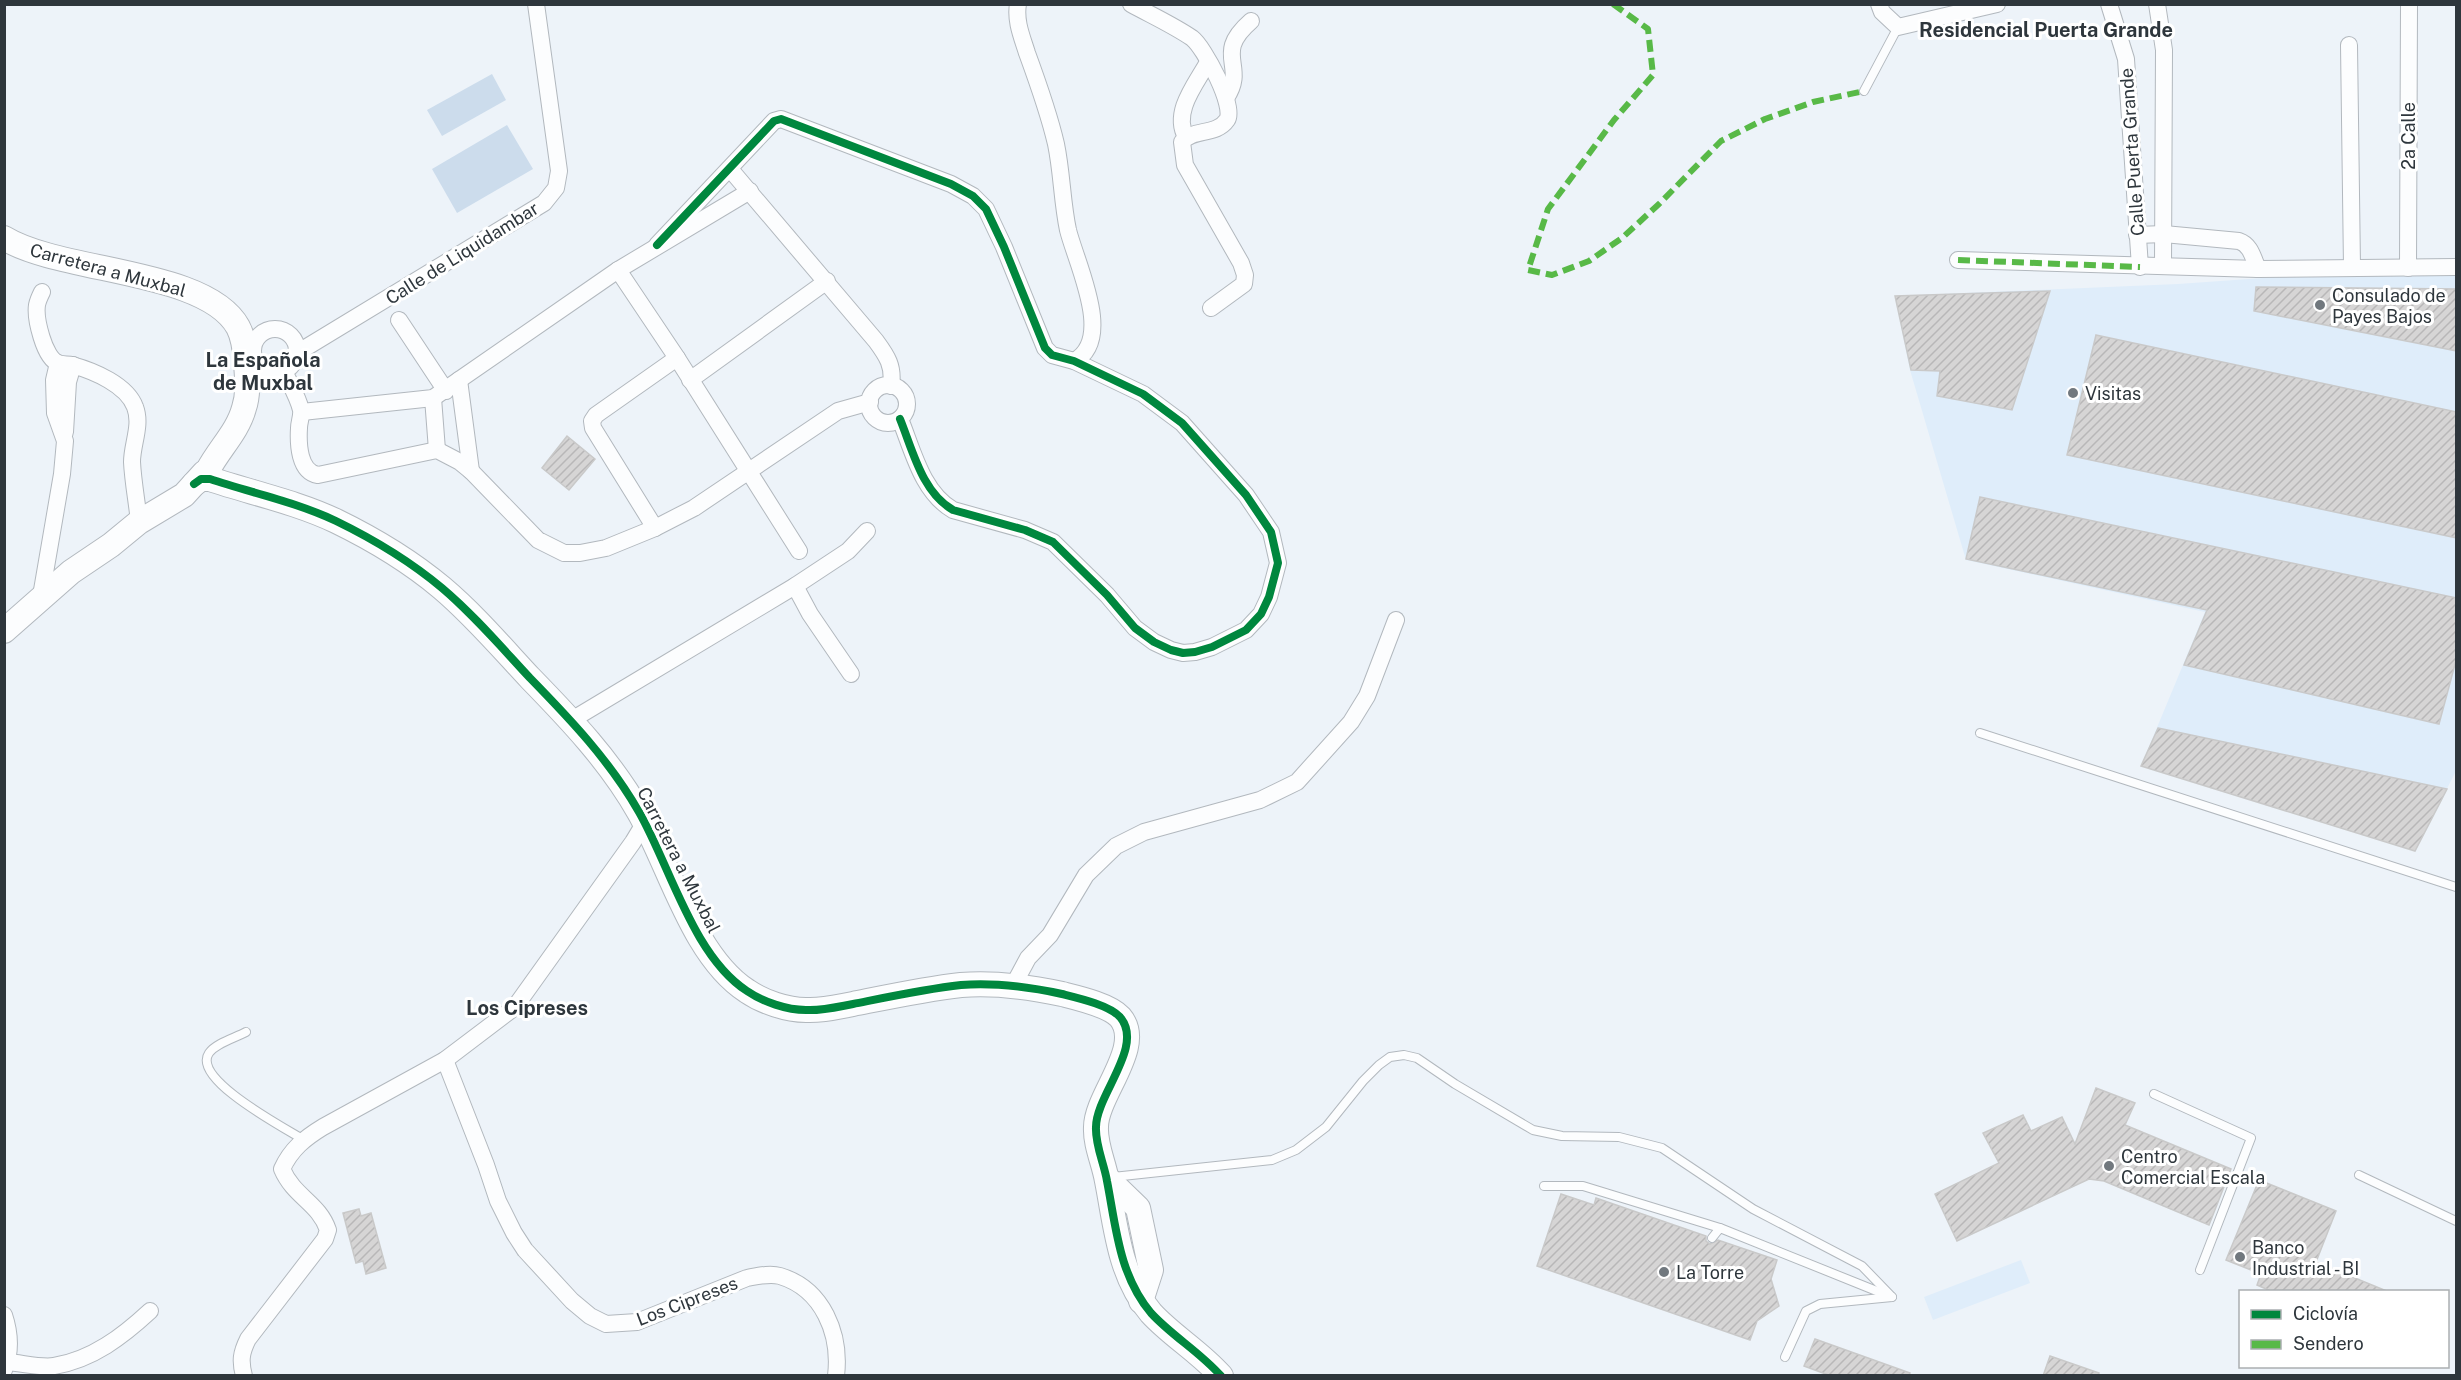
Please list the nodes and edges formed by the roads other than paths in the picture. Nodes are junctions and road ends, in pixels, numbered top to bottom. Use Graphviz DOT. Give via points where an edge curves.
graph roads {
  1 [pos="536,4"];
  2 [pos="1018,4"];
  3 [pos="1131,4"];
  4 [pos="1879,4"];
  5 [pos="1997,4"];
  6 [pos="2109,4"];
  7 [pos="2157,4"];
  8 [pos="2409,4"];
  9 [pos="1251,21"];
  10 [pos="1898,27"];
  11 [pos="2349,45"];
  12 [pos="1208,62"];
  13 [pos="1864,91"];
  14 [pos="1226,98"];
  15 [pos="1186,137"];
  16 [pos="730,169"];
  17 [pos="750,191"];
  18 [pos="2164,234"];
  19 [pos="2138,235"];
  20 [pos="4,238"];
  21 [pos="657,244"];
  22 [pos="1958,260"];
  23 [pos="2163,266"];
  24 [pos="2140,267"];
  25 [pos="2352,267"];
  26 [pos="2457,267"];
  27 [pos="2408,268"];
  28 [pos="2258,269"];
  29 [pos="618,270"];
  30 [pos="826,281"];
  31 [pos="42,292"];
  32 [pos="1211,308"];
  33 [pos="399,320"];
  34 [pos="249,333"];
  35 [pos="297,353"];
  36 [pos="677,358"];
  37 [pos="1074,361"];
  38 [pos="66,364"];
  39 [pos="276,372"];
  40 [pos="690,380"];
  41 [pos="891,386"];
  42 [pos="247,390"];
  43 [pos="446,390"];
  44 [pos="870,402"];
  45 [pos="302,412"];
  46 [pos="900,419"];
  47 [pos="437,450"];
  48 [pos="471,471"];
  49 [pos="748,471"];
  50 [pos="206,474"];
  51 [pos="139,522"];
  52 [pos="655,528"];
  53 [pos="867,531"];
  54 [pos="799,550"];
  55 [pos="795,586"];
  56 [pos="41,596"];
  57 [pos="1396,620"];
  58 [pos="4,631"];
  59 [pos="851,674"];
  60 [pos="570,721"];
  61 [pos="1980,733"];
  62 [pos="639,832"];
  63 [pos="2457,887"];
  64 [pos="1013,986"];
  65 [pos="246,1032"];
  66 [pos="445,1060"];
  67 [pos="2154,1094"];
  68 [pos="304,1140"];
  69 [pos="2360,1175"];
  70 [pos="1107,1178"];
  71 [pos="1544,1186"];
  72 [pos="2457,1221"];
  73 [pos="1720,1228"];
  74 [pos="1712,1238"];
  75 [pos="2200,1270"];
  76 [pos="1892,1297"];
  77 [pos="150,1311"];
  78 [pos="4,1315"];
  79 [pos="1785,1357"];
  80 [pos="6,1366"];
  81 [pos="244,1376"];
  82 [pos="836,1376"];
  83 [pos="1221,1376"];
  1 -- 35 [label="street, Calle de Liquidambar" via="559,171 552,195"];
  2 -- 37 [label="street" via="1020,33 1056,144 1068,230 1091,305 1092,339 1083,356"];
  3 -- 12 [label="street" via="1193,39"];
  4 -- 10 [label="street"];
  5 -- 10 [label="street"];
  6 -- 19 [label="street, Calle Puerta Grande" via="2126,59"];
  7 -- 18 [label="street, Calle Puerta Grande" via="2164,50"];
  8 -- 27 [label="street, 2a Calle"];
  9 -- 14 [label="street" via="1233,40 1230,52 1235,75"];
  10 -- 13 [label="lane"];
  11 -- 25 [label="street"];
  12 -- 14 [label="street"];
  12 -- 15 [label="street" via="1182,111 1180,121"];
  14 -- 15 [label="street" via="1227,121 1218,128"];
  15 -- 32 [label="street" via="1182,142 1185,165 1245,275 1244,284"];
  16 -- 17 [label="street"];
  16 -- 21 [label="street"];
  16 -- 37 [label="street" via="774,121 781,119 951,183 986,209 1045,348 1052,355"];
  17 -- 21 [label="street"];
  17 -- 30 [label="street"];
  18 -- 19 [label="street"];
  18 -- 23 [label="street, Calle Puerta Grande"];
  18 -- 28 [label="street" via="2245,243"];
  19 -- 24 [label="street, Calle Puerta Grande"];
  20 -- 34 [label="street, Carretera a Muxbal" via="38,254 147,277 196,294"];
  21 -- 29 [label="street"];
  22 -- 24 [label="street"];
  23 -- 24 [label="street"];
  23 -- 28 [label="street"];
  25 -- 27 [label="street"];
  25 -- 28 [label="street"];
  26 -- 27 [label="street"];
  29 -- 36 [label="street"];
  29 -- 43 [label="street"];
  30 -- 40 [label="street"];
  30 -- 41 [label="street" via="886,355 893,373"];
  31 -- 38 [label="street" via="37,304 41,336 46,349"];
  33 -- 43 [label="street"];
  34 -- 35 [label="street" via="272,329 286,332 295,342"];
  34 -- 39 [label="street" via="259,366"];
  34 -- 42 [label="street"];
  35 -- 39 [label="street" via="293,364"];
  36 -- 40 [label="street"];
  36 -- 52 [label="street" via="592,421"];
  37 -- 46 [label="street" via="1143,394 1182,423 1246,495 1271,532 1278,563 1261,614 1246,630 1195,652 1183,653 1154,642 1135,628 1053,542 942,504 928,487"];
  38 -- 51 [label="street" via="118,384 136,408 132,460"];
  38 -- 56 [label="street" via="54,380 55,412 64,434 62,474"];
  39 -- 42 [label="street"];
  39 -- 45 [label="street"];
  40 -- 49 [label="street"];
  41 -- 44 [label="street" via="877,389"];
  41 -- 46 [label="street" via="898,388 907,400"];
  42 -- 50 [label="street" via="239,421"];
  43 -- 45 [label="street"];
  43 -- 47 [label="street"];
  43 -- 48 [label="street"];
  44 -- 46 [label="street" via="873,415 879,420 892,423"];
  44 -- 49 [label="street" via="838,411"];
  45 -- 47 [label="street" via="300,450 304,466 312,474"];
  47 -- 48 [label="street"];
  48 -- 52 [label="street" via="538,540 564,553 606,548"];
  49 -- 52 [label="street" via="694,508"];
  49 -- 54 [label="street"];
  50 -- 51 [label="street" via="184,495"];
  50 -- 60 [label="street, Carretera a Muxbal" via="328,518 416,567 466,610"];
  51 -- 56 [label="street"];
  53 -- 55 [label="street" via="848,551"];
  55 -- 59 [label="street"];
  55 -- 60 [label="street"];
  56 -- 58 [label="street"];
  57 -- 64 [label="street" via="1367,696 1351,722 1297,782 1260,800 1144,832 1116,846 1086,875"];
  60 -- 62 [label="street, Carretera a Muxbal" via="625,787"];
  61 -- 63 [label="lane"];
  62 -- 64 [label="street, Carretera a Muxbal" via="723,971 748,992 780,1006 816,1011 962,985"];
  62 -- 66 [label="street" via="515,1006"];
  64 -- 70 [label="street, Carretera a Muxbal" via="1083,999 1118,1015 1125,1026 1126,1048 1098,1109 1095,1128"];
  65 -- 68 [label="lane" via="210,1052 207,1068 219,1084"];
  66 -- 68 [label="street"];
  66 -- 82 [label="street, Los Cipreses" via="498,1201 514,1233 525,1250 590,1316 606,1324 637,1322 747,1278 780,1276 814,1297 828,1315 834,1335"];
  67 -- 75 [label="lane" via="2251,1137"];
  68 -- 81 [label="street" via="287,1157 282,1169 288,1183 324,1218 328,1230 248,1340 242,1352"];
  69 -- 72 [label="lane"];
  70 -- 76 [label="lane" via="1272,1160 1296,1150 1326,1127 1379,1065 1390,1057 1404,1055 1417,1058 1533,1130 1562,1136 1619,1137 1662,1148 1753,1209 1862,1266"];
  70 -- 83 [label="street, Carretera a Muxbal" via="1114,1226 1141,1301"];
  71 -- 73 [label="lane" via="1583,1186"];
  73 -- 74 [label="lane"];
  73 -- 76 [label="lane"];
  76 -- 79 [label="lane" via="1820,1305 1806,1311"];
  77 -- 80 [label="street" via="124,1335 85,1357 53,1366"];
  78 -- 80 [label="street" via="9,1329"];
}
